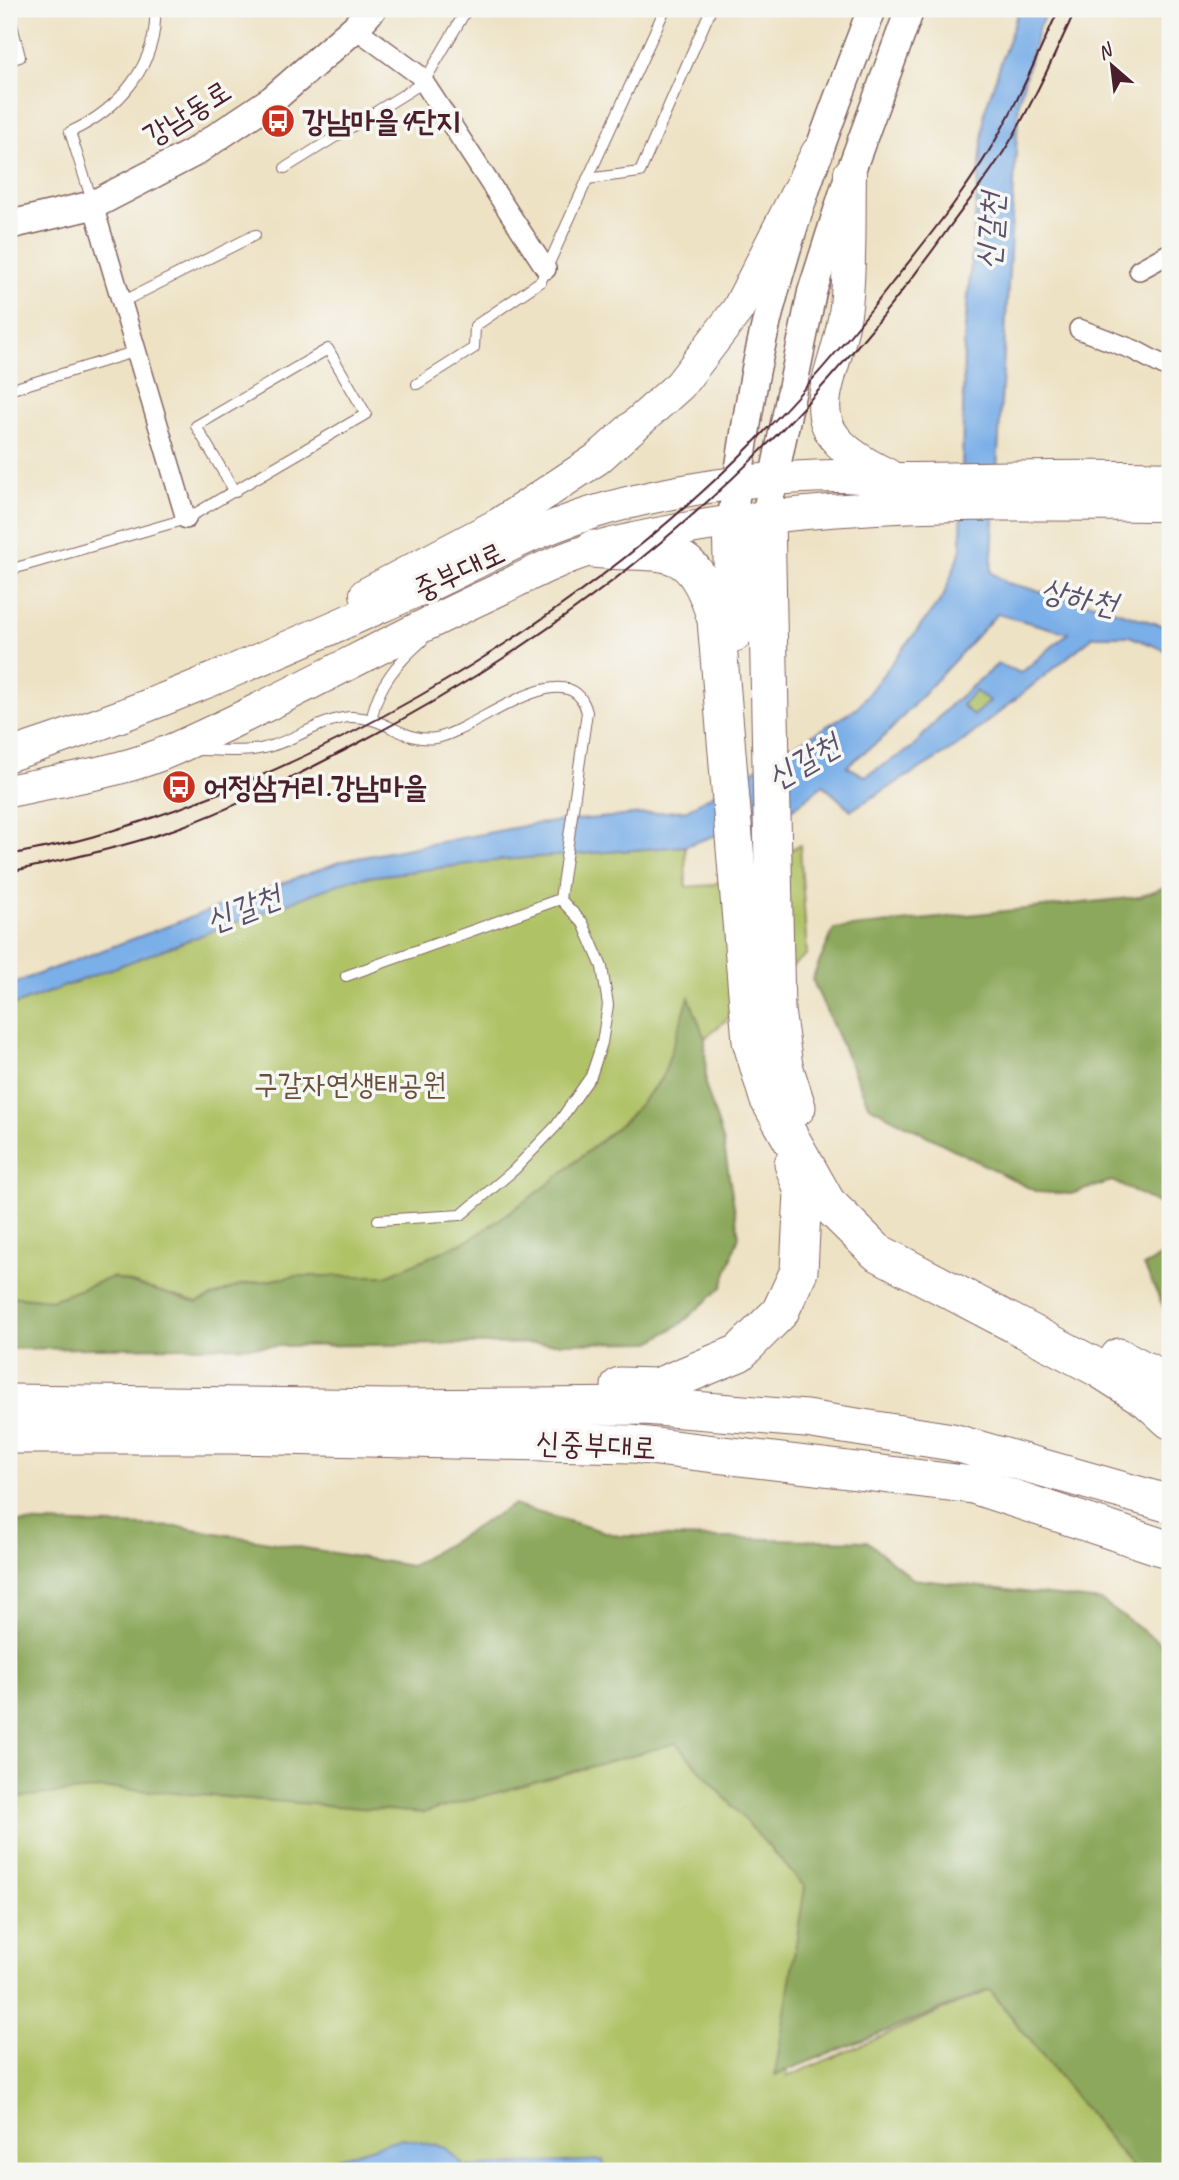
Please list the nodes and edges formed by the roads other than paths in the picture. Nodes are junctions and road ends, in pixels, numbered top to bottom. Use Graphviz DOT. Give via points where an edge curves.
graph roads {
  1 [pos="155,9"];
  2 [pos="467,9"];
  3 [pos="665,9"];
  4 [pos="711,9"];
  5 [pos="872,9"];
  6 [pos="911,9"];
  7 [pos="9,13"];
  8 [pos="364,18"];
  9 [pos="9,60"];
  10 [pos="424,82"];
  11 [pos="817,153"];
  12 [pos="285,168"];
  13 [pos="850,173"];
  14 [pos="587,179"];
  15 [pos="93,205"];
  16 [pos="9,225"];
  17 [pos="255,235"];
  18 [pos="1170,253"];
  19 [pos="546,269"];
  20 [pos="1139,270"];
  21 [pos="122,302"];
  22 [pos="1079,329"];
  23 [pos="136,351"];
  24 [pos="1170,369"];
  25 [pos="417,384"];
  26 [pos="9,390"];
  27 [pos="1170,478"];
  28 [pos="773,479"];
  29 [pos="895,479"];
  30 [pos="738,484"];
  31 [pos="1099,490"];
  32 [pos="235,492"];
  33 [pos="929,492"];
  34 [pos="1170,505"];
  35 [pos="186,519"];
  36 [pos="748,519"];
  37 [pos="593,549"];
  38 [pos="9,570"];
  39 [pos="462,607"];
  40 [pos="257,660"];
  41 [pos="372,717"];
  42 [pos="87,730"];
  43 [pos="9,746"];
  44 [pos="172,750"];
  45 [pos="9,755"];
  46 [pos="9,791"];
  47 [pos="9,809"];
  48 [pos="560,899"];
  49 [pos="740,910"];
  50 [pos="346,976"];
  51 [pos="768,1098"];
  52 [pos="378,1220"];
  53 [pos="9,1378"];
  54 [pos="1170,1383"];
  55 [pos="9,1403"];
  56 [pos="1170,1420"];
  57 [pos="9,1435"];
  58 [pos="1170,1504"];
  59 [pos="1170,1550"];
  1 -- 15 [label="lane" via="156,32 142,72 113,104 70,132"];
  2 -- 10 [label="lane"];
  3 -- 14 [label="lane"];
  4 -- 14 [label="lane" via="640,172"];
  5 -- 11 [label="main road"];
  6 -- 13 [label="main road"];
  7 -- 9 [label="lane" via="20,58"];
  8 -- 10 [label="street"];
  8 -- 15 [label="main road, 강남동로" via="272,100 193,153"];
  10 -- 12 [label="lane"];
  10 -- 19 [label="street"];
  11 -- 30 [label="main road" via="773,297"];
  11 -- 40 [label="main road" via="738,309 680,385 597,459 520,510 391,579"];
  13 -- 28 [label="main road" via="812,292"];
  13 -- 29 [label="main road" via="846,308 822,402 833,438 857,461"];
  14 -- 19 [label="lane"];
  15 -- 16 [label="main road, 강남동로"];
  15 -- 21 [label="street"];
  17 -- 21 [label="lane"];
  18 -- 20 [label="street"];
  19 -- 25 [label="lane" via="541,281 475,326 474,348"];
  21 -- 23 [label="street"];
  22 -- 24 [label="street"];
  23 -- 26 [label="lane"];
  23 -- 35 [label="street"];
  27 -- 31 [label="main road"];
  28 -- 29 [label="main road, 중부대로"];
  28 -- 30 [label="main road, 중부대로"];
  28 -- 36 [label="main road"];
  29 -- 33 [label="main road, 중부대로"];
  30 -- 36 [label="main road"];
  30 -- 40 [label="main road, 중부대로" via="650,499 565,522"];
  31 -- 33 [label="main road"];
  31 -- 34 [label="main road"];
  32 -- 32 [label="lane" via="366,414 328,349 196,426"];
  32 -- 35 [label="lane"];
  33 -- 36 [label="main road, 중부대로"];
  35 -- 38 [label="lane"];
  36 -- 37 [label="main road, 중부대로"];
  36 -- 49 [label="highway" via="732,565"];
  36 -- 54 [label="highway" via="767,560 776,1011 784,1066 802,1124 860,1207 900,1239 1001,1297"];
  37 -- 39 [label="main road, 중부대로"];
  37 -- 49 [label="highway" via="668,551 691,566 709,594 716,620"];
  39 -- 41 [label="lane" via="397,663 375,700"];
  39 -- 44 [label="main road, 중부대로"];
  40 -- 42 [label="main road, 중부대로"];
  41 -- 44 [label="lane" via="346,718 262,749"];
  41 -- 48 [label="lane" via="408,736 439,738 539,690 572,688 584,699 587,712"];
  42 -- 43 [label="main road"];
  42 -- 45 [label="main road, 중부대로"];
  44 -- 46 [label="main road, 중부대로"];
  44 -- 47 [label="main road" via="83,792"];
  48 -- 50 [label="lane"];
  48 -- 52 [label="lane" via="583,923 603,967 608,1005 591,1076 556,1126 461,1215"];
  49 -- 51 [label="highway" via="751,1041"];
  51 -- 53 [label="highway" via="803,1192 799,1271 780,1312 739,1353 657,1387"];
  51 -- 56 [label="highway" via="827,1203 877,1252 1098,1368"];
  55 -- 58 [label="highway, 신중부대로" via="643,1406 806,1419 952,1442"];
  57 -- 59 [label="highway, 신중부대로" via="632,1444 973,1485"];
}
